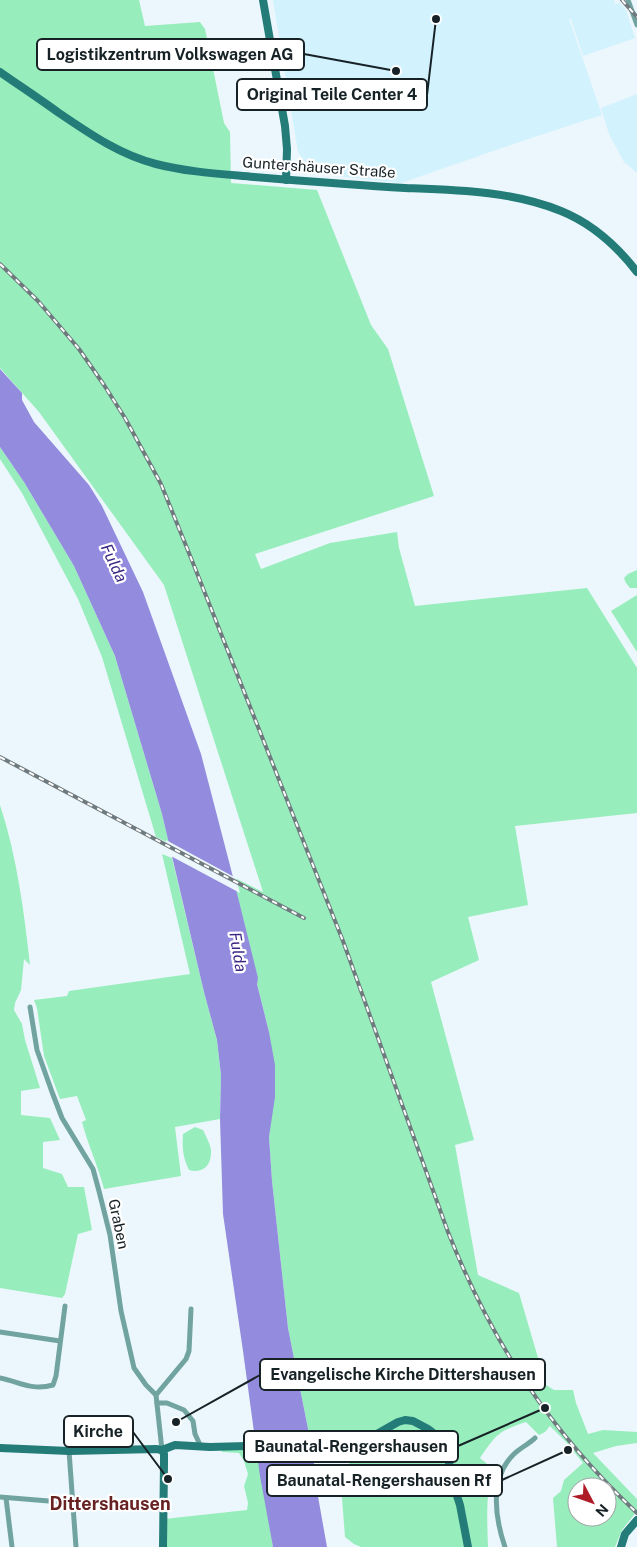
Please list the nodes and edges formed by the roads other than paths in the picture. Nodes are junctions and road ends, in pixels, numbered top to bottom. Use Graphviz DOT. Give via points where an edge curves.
graph roads {
  1 [pos="263,0"];
  2 [pos="628,0"];
  3 [pos="637,25"];
  4 [pos="0,72"];
  5 [pos="286,180"];
  6 [pos="637,272"];
  7 [pos="30,1007"];
  8 [pos="65,1306"];
  9 [pos="191,1309"];
  10 [pos="0,1332"];
  11 [pos="60,1341"];
  12 [pos="0,1378"];
  13 [pos="156,1395"];
  14 [pos="157,1403"];
  15 [pos="535,1438"];
  16 [pos="201,1447"];
  17 [pos="0,1448"];
  18 [pos="162,1450"];
  19 [pos="69,1451"];
  20 [pos="3,1498"];
  21 [pos="73,1503"];
  22 [pos="636,1521"];
  23 [pos="12,1547"];
  24 [pos="76,1547"];
  25 [pos="163,1547"];
  26 [pos="468,1547"];
  27 [pos="505,1547"];
  28 [pos="621,1547"];
  1 -- 5 [label="street" via="285,126"];
  2 -- 3 [label="street"];
  4 -- 5 [label="street, Guntershäuser Straße" via="93,137 136,157 168,167"];
  5 -- 6 [label="street, Guntershäuser Straße" via="519,197 582,221 612,243"];
  7 -- 13 [label="street, Graben" via="37,1050 62,1118 93,1169 110,1234 121,1311 134,1368"];
  8 -- 11 [label="street"];
  9 -- 13 [label="street" via="186,1359"];
  10 -- 11 [label="street"];
  11 -- 12 [label="street" via="52,1385 32,1388"];
  13 -- 14 [label="street"];
  14 -- 16 [label="street" via="184,1410 193,1421"];
  14 -- 18 [label="street"];
  15 -- 27 [label="street" via="507,1462 500,1479 497,1518"];
  16 -- 18 [label="street" via="175,1445"];
  16 -- 26 [label="street" via="361,1442 389,1426 405,1420 413,1422 436,1436 448,1452"];
  17 -- 19 [label="street"];
  18 -- 19 [label="street"];
  18 -- 25 [label="street"];
  19 -- 21 [label="street"];
  20 -- 21 [label="street"];
  20 -- 23 [label="street"];
  21 -- 24 [label="street"];
  22 -- 28 [label="street"];
}
